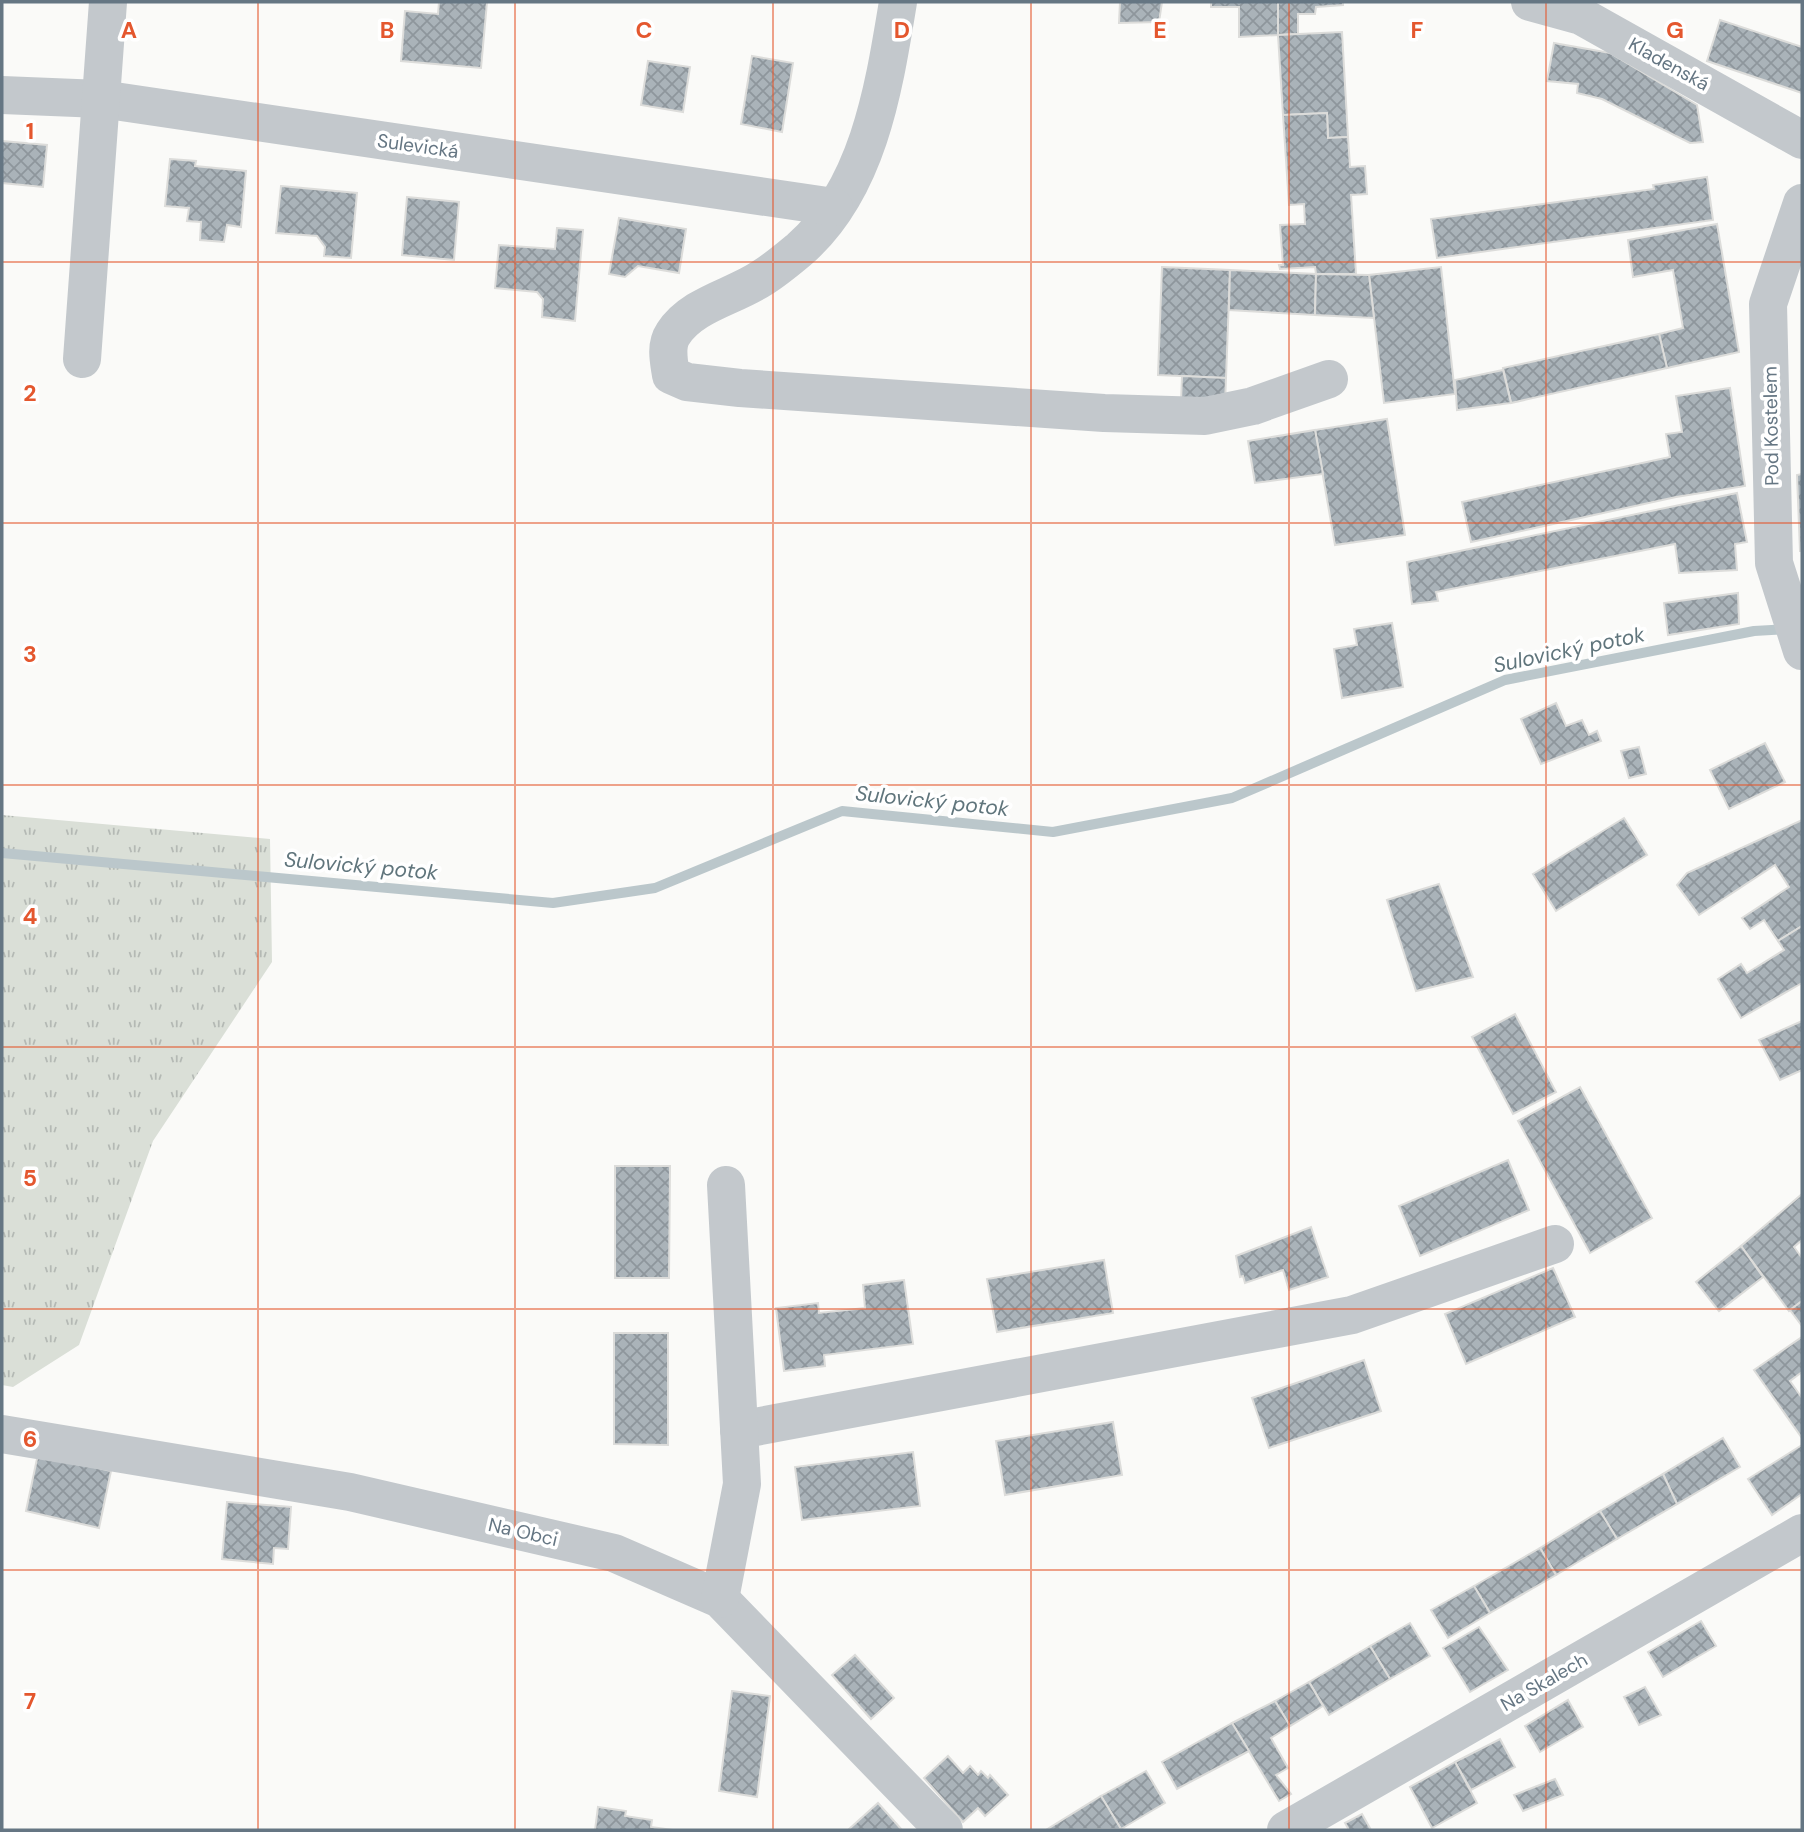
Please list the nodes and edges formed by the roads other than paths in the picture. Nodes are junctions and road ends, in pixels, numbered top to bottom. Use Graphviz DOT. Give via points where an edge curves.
graph roads {
  1 [pos="108,2"];
  2 [pos="898,2"];
  3 [pos="1530,2"];
  4 [pos="2,95"];
  5 [pos="101,99"];
  6 [pos="1802,140"];
  7 [pos="1802,203"];
  8 [pos="834,207"];
  9 [pos="82,359"];
  10 [pos="1329,379"];
  11 [pos="1802,651"];
  12 [pos="726,1185"];
  13 [pos="1555,1244"];
  14 [pos="739,1430"];
  15 [pos="2,1434"];
  16 [pos="1802,1533"];
  17 [pos="720,1599"];
  18 [pos="944,1830"];
  19 [pos="1286,1830"];
  1 -- 5 [label="street"];
  2 -- 8 [label="street" via="884,85 865,150"];
  3 -- 6 [label="street, Kladenská" via="1581,16"];
  4 -- 5 [label="street, Sulevická"];
  5 -- 8 [label="street, Sulevická"];
  5 -- 9 [label="street"];
  7 -- 11 [label="street, Pod Kostelem" via="1768,304 1774,563"];
  8 -- 10 [label="street" via="813,236 761,279 688,317 672,335 667,352 671,375 687,382 740,388 1205,416 1253,406"];
  12 -- 14 [label="street"];
  13 -- 14 [label="street" via="1352,1315"];
  14 -- 17 [label="street" via="742,1484"];
  15 -- 17 [label="street, Na Obci" via="350,1492 614,1553"];
  16 -- 19 [label="street, Na Skalech"];
  17 -- 18 [label="street, Na Obci"];
}
